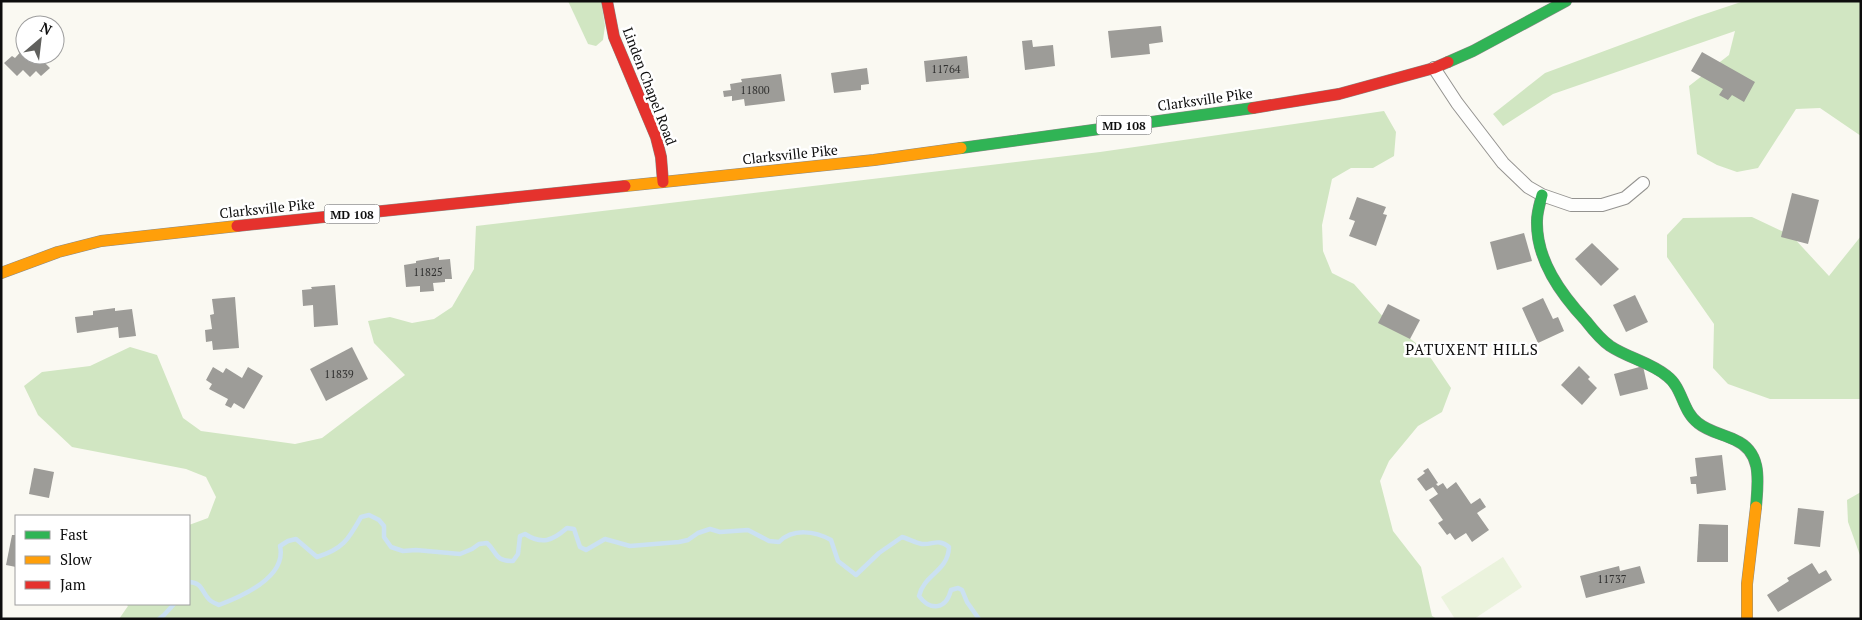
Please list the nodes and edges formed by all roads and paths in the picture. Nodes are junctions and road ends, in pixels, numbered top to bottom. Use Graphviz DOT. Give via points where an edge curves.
graph roads {
  1 [pos="607,1"];
  2 [pos="1566,1"];
  3 [pos="1434,68"];
  4 [pos="664,182"];
  5 [pos="1643,184"];
  6 [pos="1542,196"];
  7 [pos="1,273"];
  8 [pos="1747,619"];
  1 -- 4 [label="main road, Linden Chapel Road" via="614,37 656,137"];
  2 -- 3 [label="main road, Clarksville Pike / MD 108"];
  3 -- 4 [label="main road, Clarksville Pike / MD 108" via="1339,94 1287,103 874,160"];
  3 -- 6 [label="street" via="1504,163"];
  4 -- 7 [label="main road, Clarksville Pike / MD 108" via="116,238 86,243"];
  5 -- 6 [label="street" via="1625,198 1602,206 1571,205"];
  6 -- 8 [label="main road" via="1536,220 1544,260 1569,302 1608,344 1675,382 1697,423 1735,439 1752,454 1758,466 1747,584"];
}
